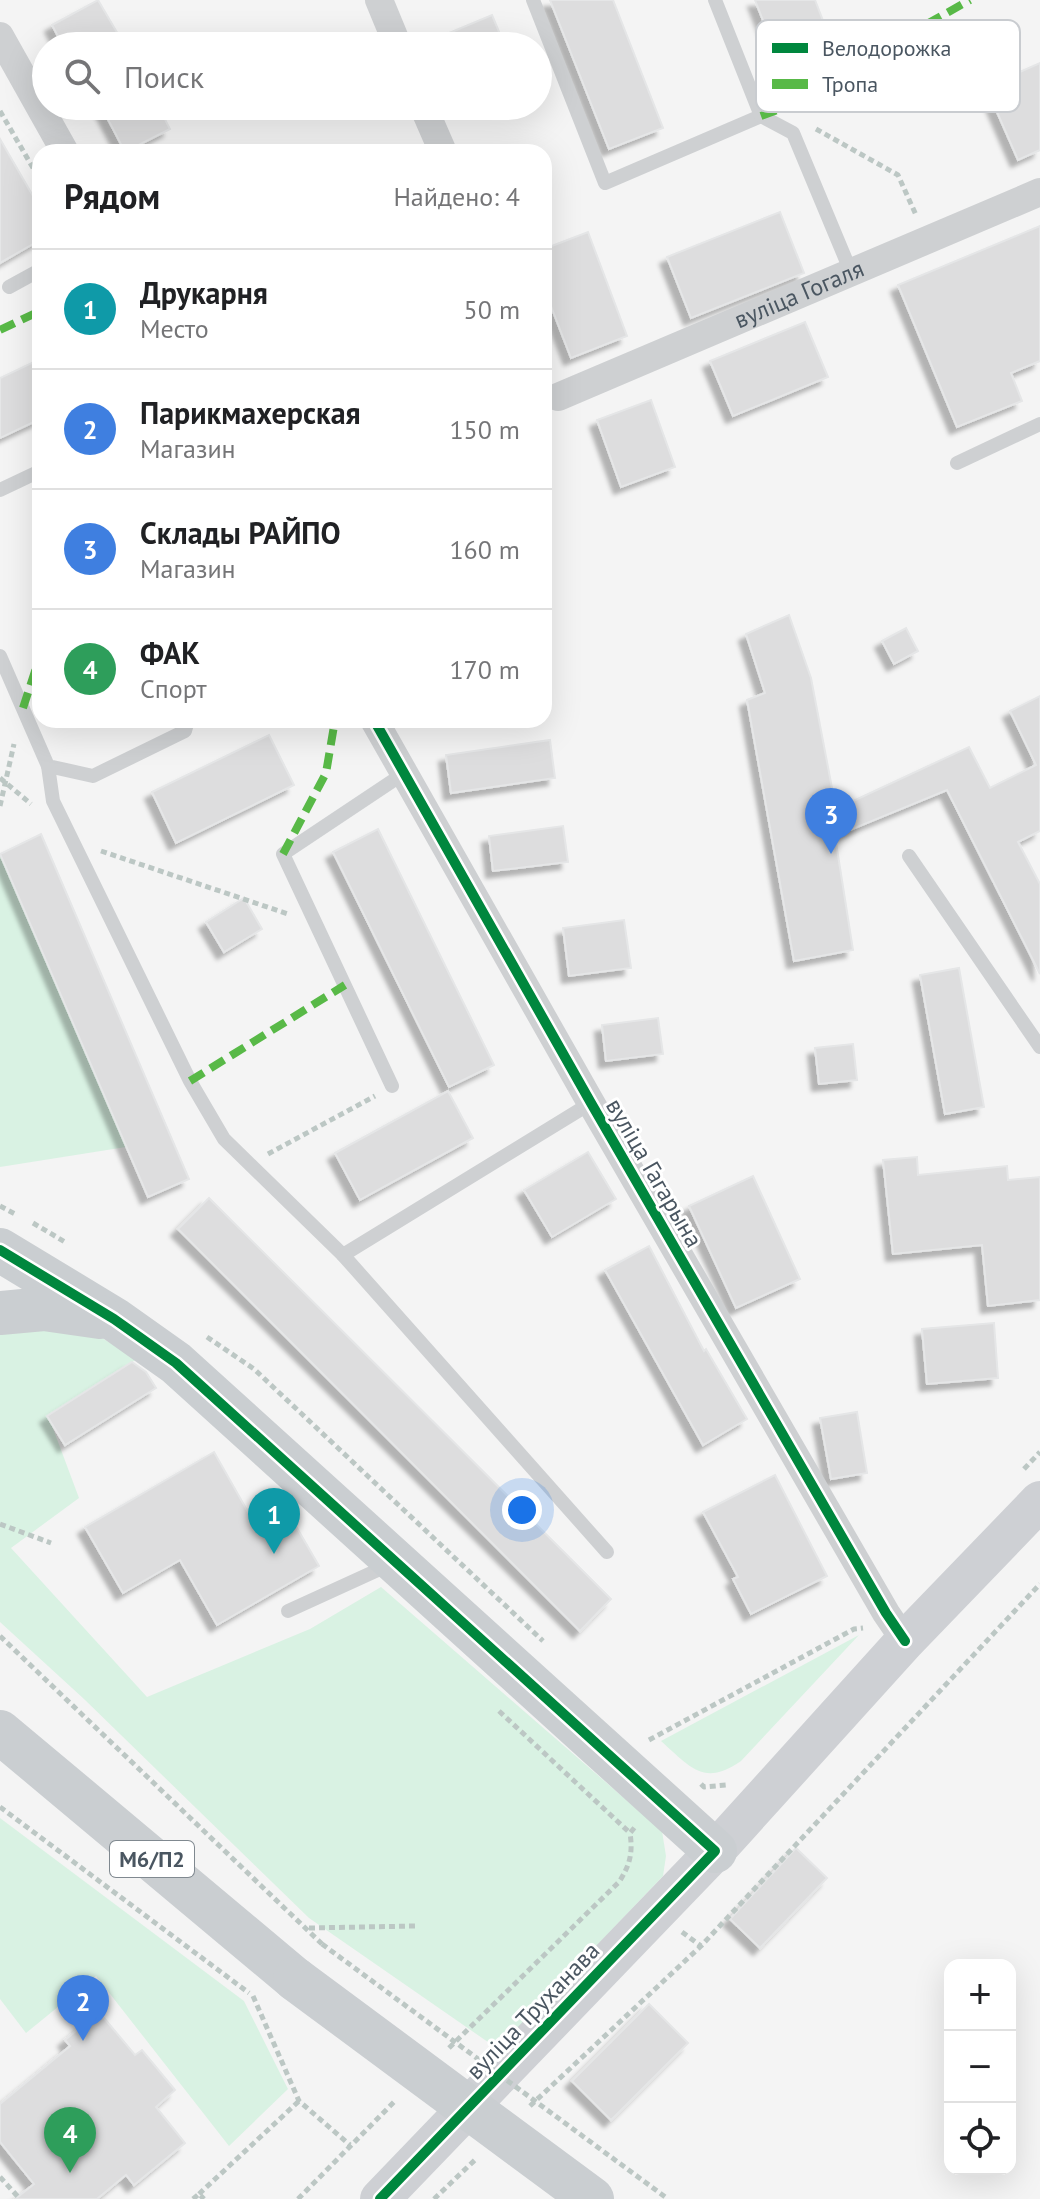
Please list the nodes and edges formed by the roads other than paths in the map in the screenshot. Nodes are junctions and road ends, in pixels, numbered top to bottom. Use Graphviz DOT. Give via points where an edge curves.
graph roads {
  1 [pos="379,0"];
  2 [pos="533,0"];
  3 [pos="715,0"];
  4 [pos="392,32"];
  5 [pos="546,32"];
  6 [pos="0,36"];
  7 [pos="552,48"];
  8 [pos="32,93"];
  9 [pos="756,103"];
  10 [pos="759,112"];
  11 [pos="761,116"];
  12 [pos="47,120"];
  13 [pos="429,120"];
  14 [pos="61,144"];
  15 [pos="440,144"];
  16 [pos="1040,192"];
  17 [pos="851,272"];
  18 [pos="32,274"];
  19 [pos="9,287"];
  20 [pos="558,397"];
  21 [pos="1040,424"];
  22 [pos="957,463"];
  23 [pos="32,475"];
  24 [pos="0,490"];
  25 [pos="1,661"];
  26 [pos="186,728"];
  27 [pos="378,728"];
  28 [pos="48,766"];
  29 [pos="403,774"];
  30 [pos="909,856"];
  31 [pos="1040,1047"];
  32 [pos="392,1086"];
  33 [pos="591,1103"];
  34 [pos="0,1250"];
  35 [pos="343,1255"];
  36 [pos="0,1313"];
  37 [pos="114,1319"];
  38 [pos="1040,1501"];
  39 [pos="607,1552"];
  40 [pos="395,1562"];
  41 [pos="288,1611"];
  42 [pos="887,1635"];
  43 [pos="3,1733"];
  44 [pos="715,1851"];
  45 [pos="380,2199"];
  46 [pos="592,2199"];
  1 -- 4 [label="street"];
  2 -- 5 [label="lane"];
  3 -- 9 [label="lane"];
  6 -- 8 [label="street"];
  7 -- 11 [label="lane" via="605,183"];
  10 -- 11 [label="lane"];
  11 -- 17 [label="lane" via="793,133"];
  12 -- 14 [label="street"];
  13 -- 15 [label="street"];
  16 -- 17 [label="street, вуліца Гогаля"];
  17 -- 20 [label="street, вуліца Гогаля"];
  18 -- 19 [label="lane"];
  21 -- 22 [label="lane"];
  23 -- 24 [label="lane"];
  25 -- 28 [label="lane"];
  26 -- 28 [label="lane" via="93,776"];
  27 -- 29 [label="street, вуліца Гагарына"];
  28 -- 35 [label="lane" via="53,801 190,1081 224,1139"];
  29 -- 32 [label="lane" via="283,854"];
  29 -- 33 [label="street, вуліца Гагарына"];
  30 -- 31 [label="lane"];
  33 -- 35 [label="lane"];
  33 -- 42 [label="street, вуліца Гагарына" via="886,1613"];
  34 -- 37 [label="main road"];
  35 -- 39 [label="lane"];
  36 -- 37 [label="main road" via="44,1309"];
  37 -- 40 [label="main road" via="176,1363"];
  38 -- 42 [label="main road, вуліца Труханава"];
  40 -- 41 [label="lane"];
  40 -- 44 [label="main road"];
  42 -- 44 [label="main road, вуліца Труханава"];
  43 -- 46 [label="main road, М6/П2, bridge" via="279,1991"];
  44 -- 45 [label="main road, вуліца Труханава"];
}
